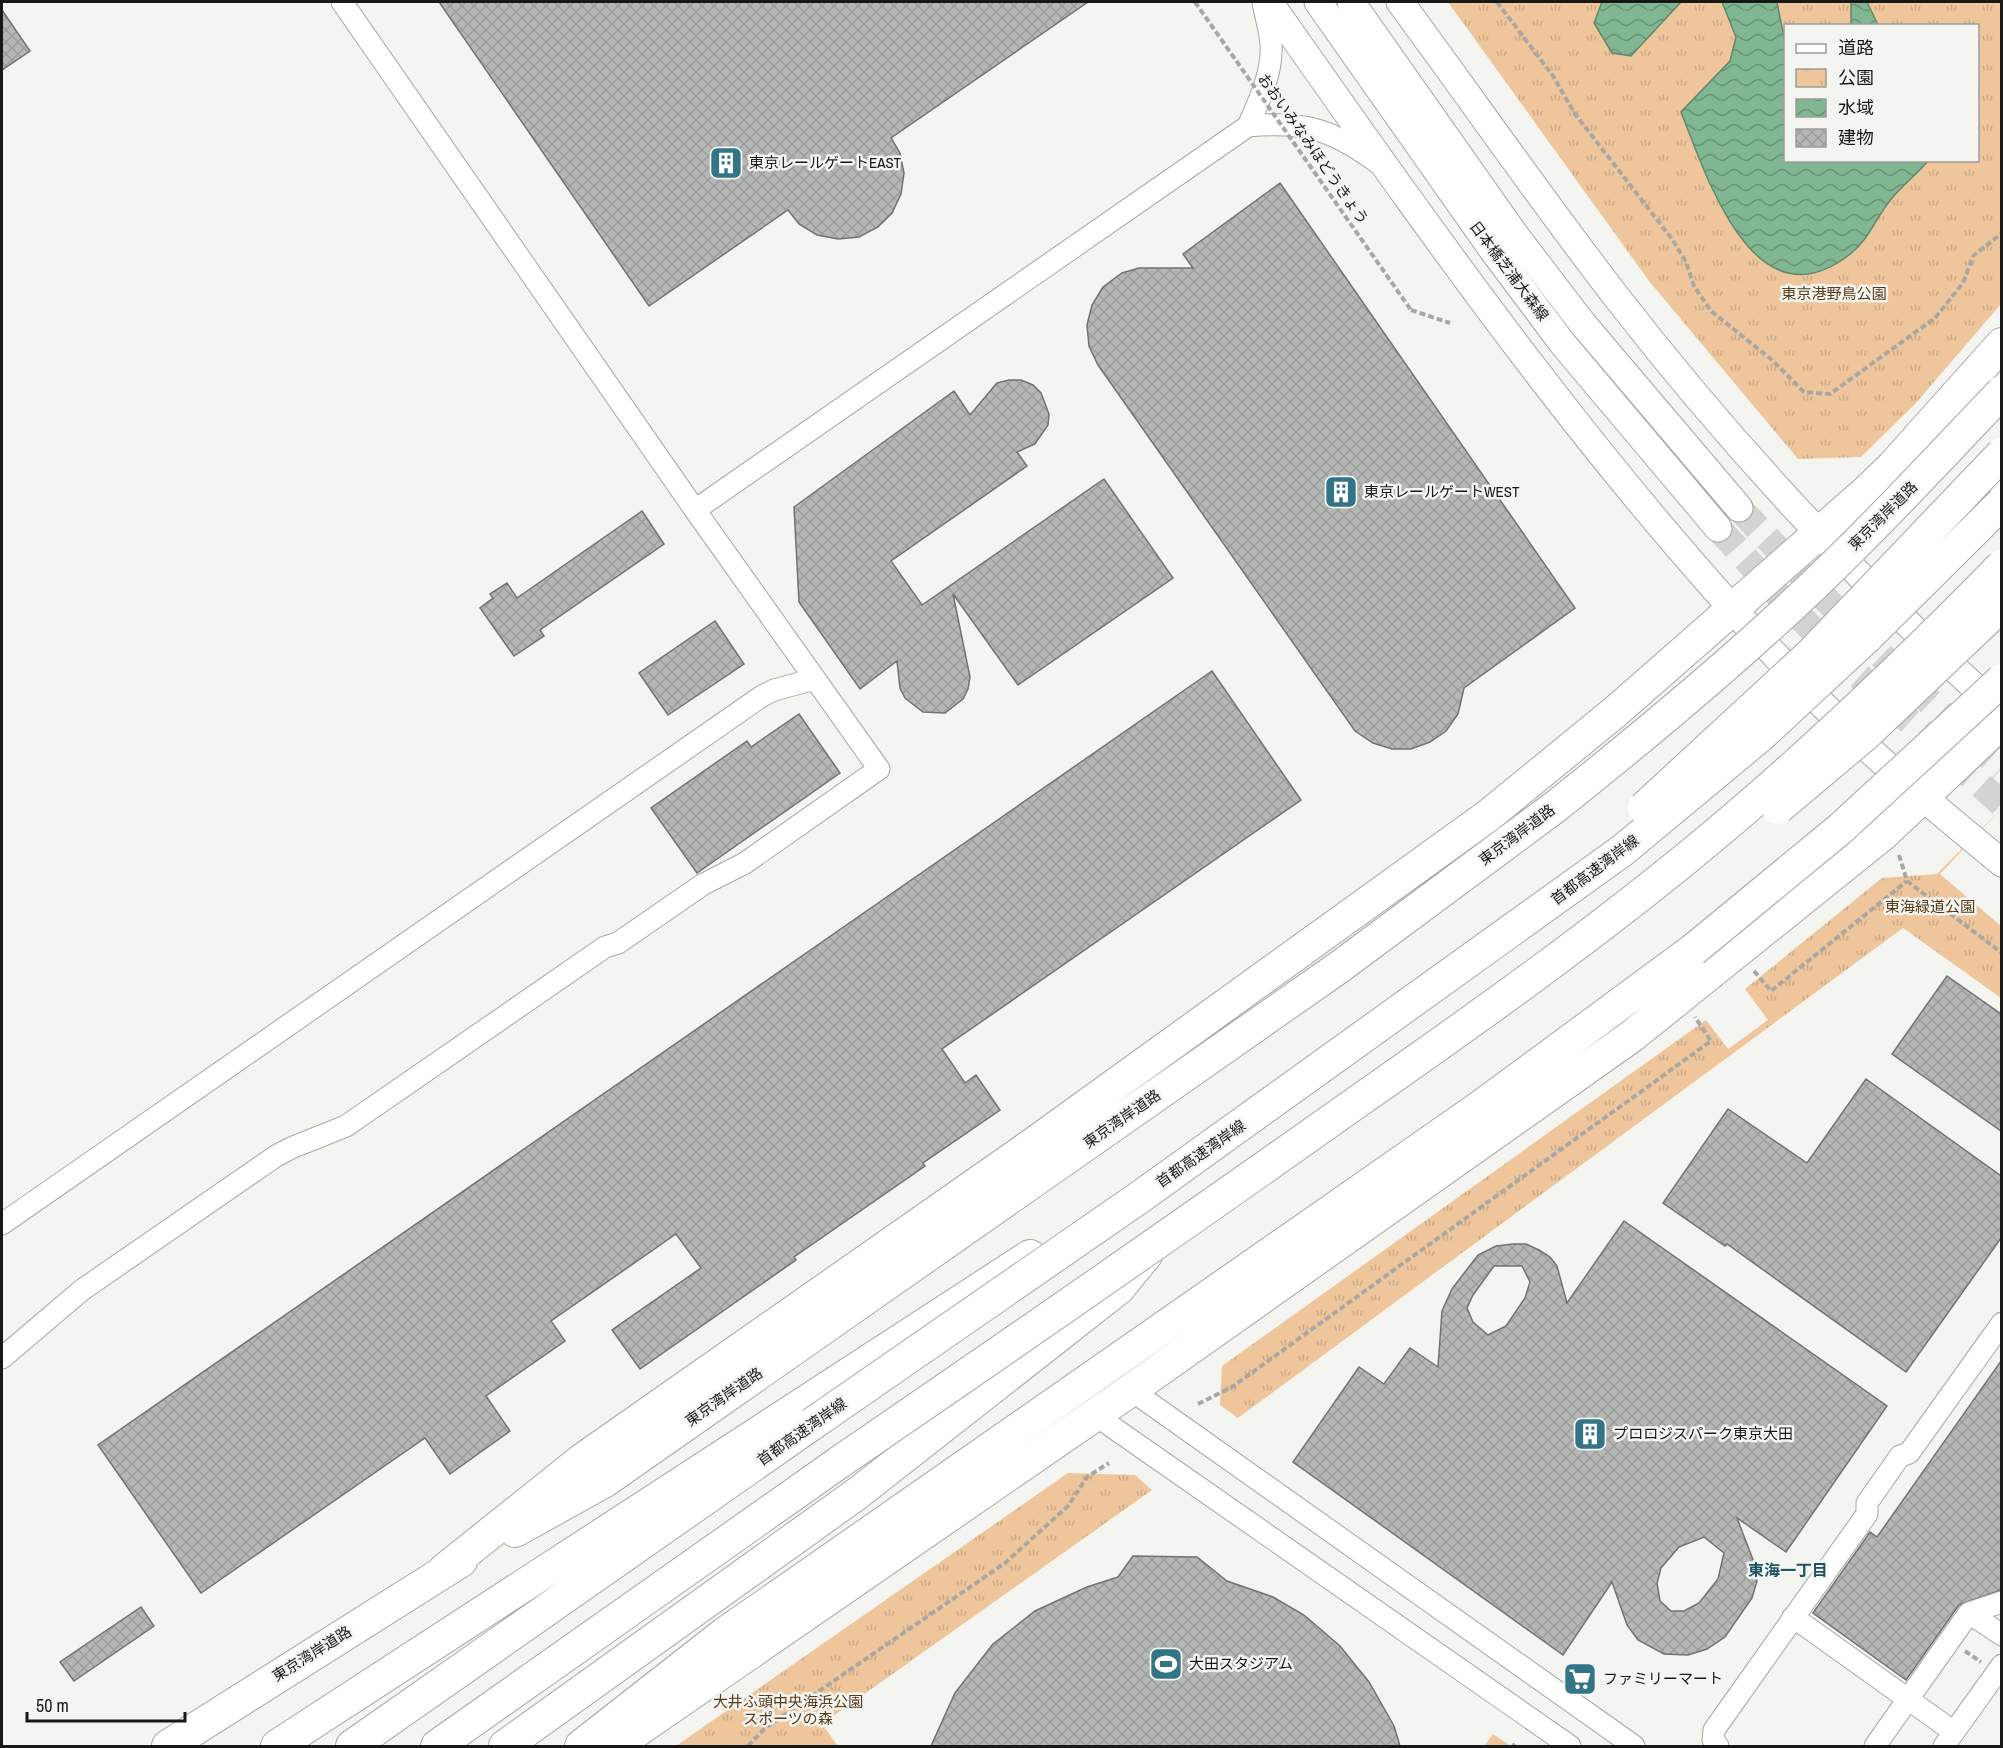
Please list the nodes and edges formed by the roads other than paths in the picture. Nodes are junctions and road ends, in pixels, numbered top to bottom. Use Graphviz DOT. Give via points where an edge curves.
graph roads {
  1 [pos="342,2"];
  2 [pos="1263,2"];
  3 [pos="1269,2"];
  4 [pos="1318,2"];
  5 [pos="1351,2"];
  6 [pos="1400,2"];
  7 [pos="1248,126"];
  8 [pos="1388,171"];
  9 [pos="2001,344"];
  10 [pos="2001,392"];
  11 [pos="2001,454"];
  12 [pos="2001,503"];
  13 [pos="1739,508"];
  14 [pos="695,510"];
  15 [pos="1718,528"];
  16 [pos="1819,535"];
  17 [pos="2001,566"];
  18 [pos="2001,605"];
  19 [pos="1734,610"];
  20 [pos="815,679"];
  21 [pos="2001,680"];
  22 [pos="2001,712"];
  23 [pos="2001,722"];
  24 [pos="1924,798"];
  25 [pos="2001,863"];
  26 [pos="1510,934"];
  27 [pos="1539,974"];
  28 [pos="2,1224"];
  29 [pos="1155,1245"];
  30 [pos="2001,1323"];
  31 [pos="2,1358"];
  32 [pos="1131,1390"];
  33 [pos="808,1413"];
  34 [pos="1095,1414"];
  35 [pos="444,1570"];
  36 [pos="2001,1602"];
  37 [pos="1969,1613"];
  38 [pos="1793,1617"];
  39 [pos="2001,1635"];
  40 [pos="2001,1665"];
  41 [pos="1908,1699"];
  42 [pos="1949,1739"];
  43 [pos="168,1746"];
  44 [pos="277,1746"];
  45 [pos="352,1746"];
  46 [pos="437,1746"];
  47 [pos="505,1746"];
  48 [pos="581,1746"];
  49 [pos="615,1746"];
  50 [pos="1570,1746"];
  51 [pos="1634,1746"];
  52 [pos="1718,1746"];
  53 [pos="1875,1746"];
  1 -- 14 [label="street"];
  2 -- 7 [label="street" via="1271,45 1269,67"];
  3 -- 8 [label="main road"];
  4 -- 15 [label="main road, 日本橋芝浦大森線" via="1563,344"];
  5 -- 13 [label="main road, 日本橋芝浦大森線" via="1515,235 1583,324"];
  6 -- 16 [label="main road" via="1618,299"];
  7 -- 8 [label="street" via="1311,126 1334,134"];
  7 -- 14 [label="street"];
  8 -- 19 [label="main road" via="1521,352 1627,486"];
  9 -- 16 [label="highway" via="1892,467"];
  10 -- 35 [label="highway, 東京湾岸道路, bridge" via="1798,600 1707,682 1555,807 1338,969 605,1481"];
  11 -- 26 [label="highway, bridge" via="1811,654"];
  12 -- 26 [label="highway, 首都高速湾岸線, bridge" via="1868,636 1752,743 1623,850"];
  14 -- 20 [label="street"];
  16 -- 19 [label="highway"];
  16 -- 22 [label="main road" via="1910,628"];
  17 -- 27 [label="highway, bridge" via="1790,771"];
  18 -- 27 [label="highway, bridge" via="1866,734 1803,788 1726,847"];
  19 -- 24 [label="main road" via="1824,706"];
  19 -- 35 [label="highway" via="1489,815 1017,1156 583,1459"];
  20 -- 28 [label="street" via="762,696"];
  20 -- 31 [label="street" via="879,769 745,863 702,885 618,943 604,947 346,1126 276,1156 82,1290"];
  21 -- 48 [label="highway, bridge" via="1891,784 1754,901 1635,994 1480,1107 724,1634"];
  23 -- 24 [label="highway"];
  24 -- 25 [label="main road"];
  24 -- 32 [label="highway" via="1632,1036"];
  26 -- 33 [label="highway, 首都高速湾岸線, bridge" via="1140,1197"];
  27 -- 29 [label="highway, bridge"];
  29 -- 46 [label="highway, bridge"];
  29 -- 47 [label="highway, bridge" via="1118,1289 858,1493"];
  30 -- 38 [label="street" via="1909,1453 1900,1456 1867,1503 1867,1514"];
  32 -- 34 [label="highway"];
  32 -- 51 [label="street"];
  33 -- 44 [label="highway"];
  33 -- 45 [label="highway, 首都高速湾岸線"];
  34 -- 49 [label="highway"];
  34 -- 50 [label="street"];
  35 -- 43 [label="highway, 東京湾岸道路"];
  36 -- 37 [label="street"];
  37 -- 39 [label="street"];
  37 -- 41 [label="street"];
  38 -- 41 [label="street"];
  38 -- 52 [label="street" via="1713,1730"];
  40 -- 42 [label="street"];
  41 -- 42 [label="street"];
  41 -- 53 [label="street"];
}
